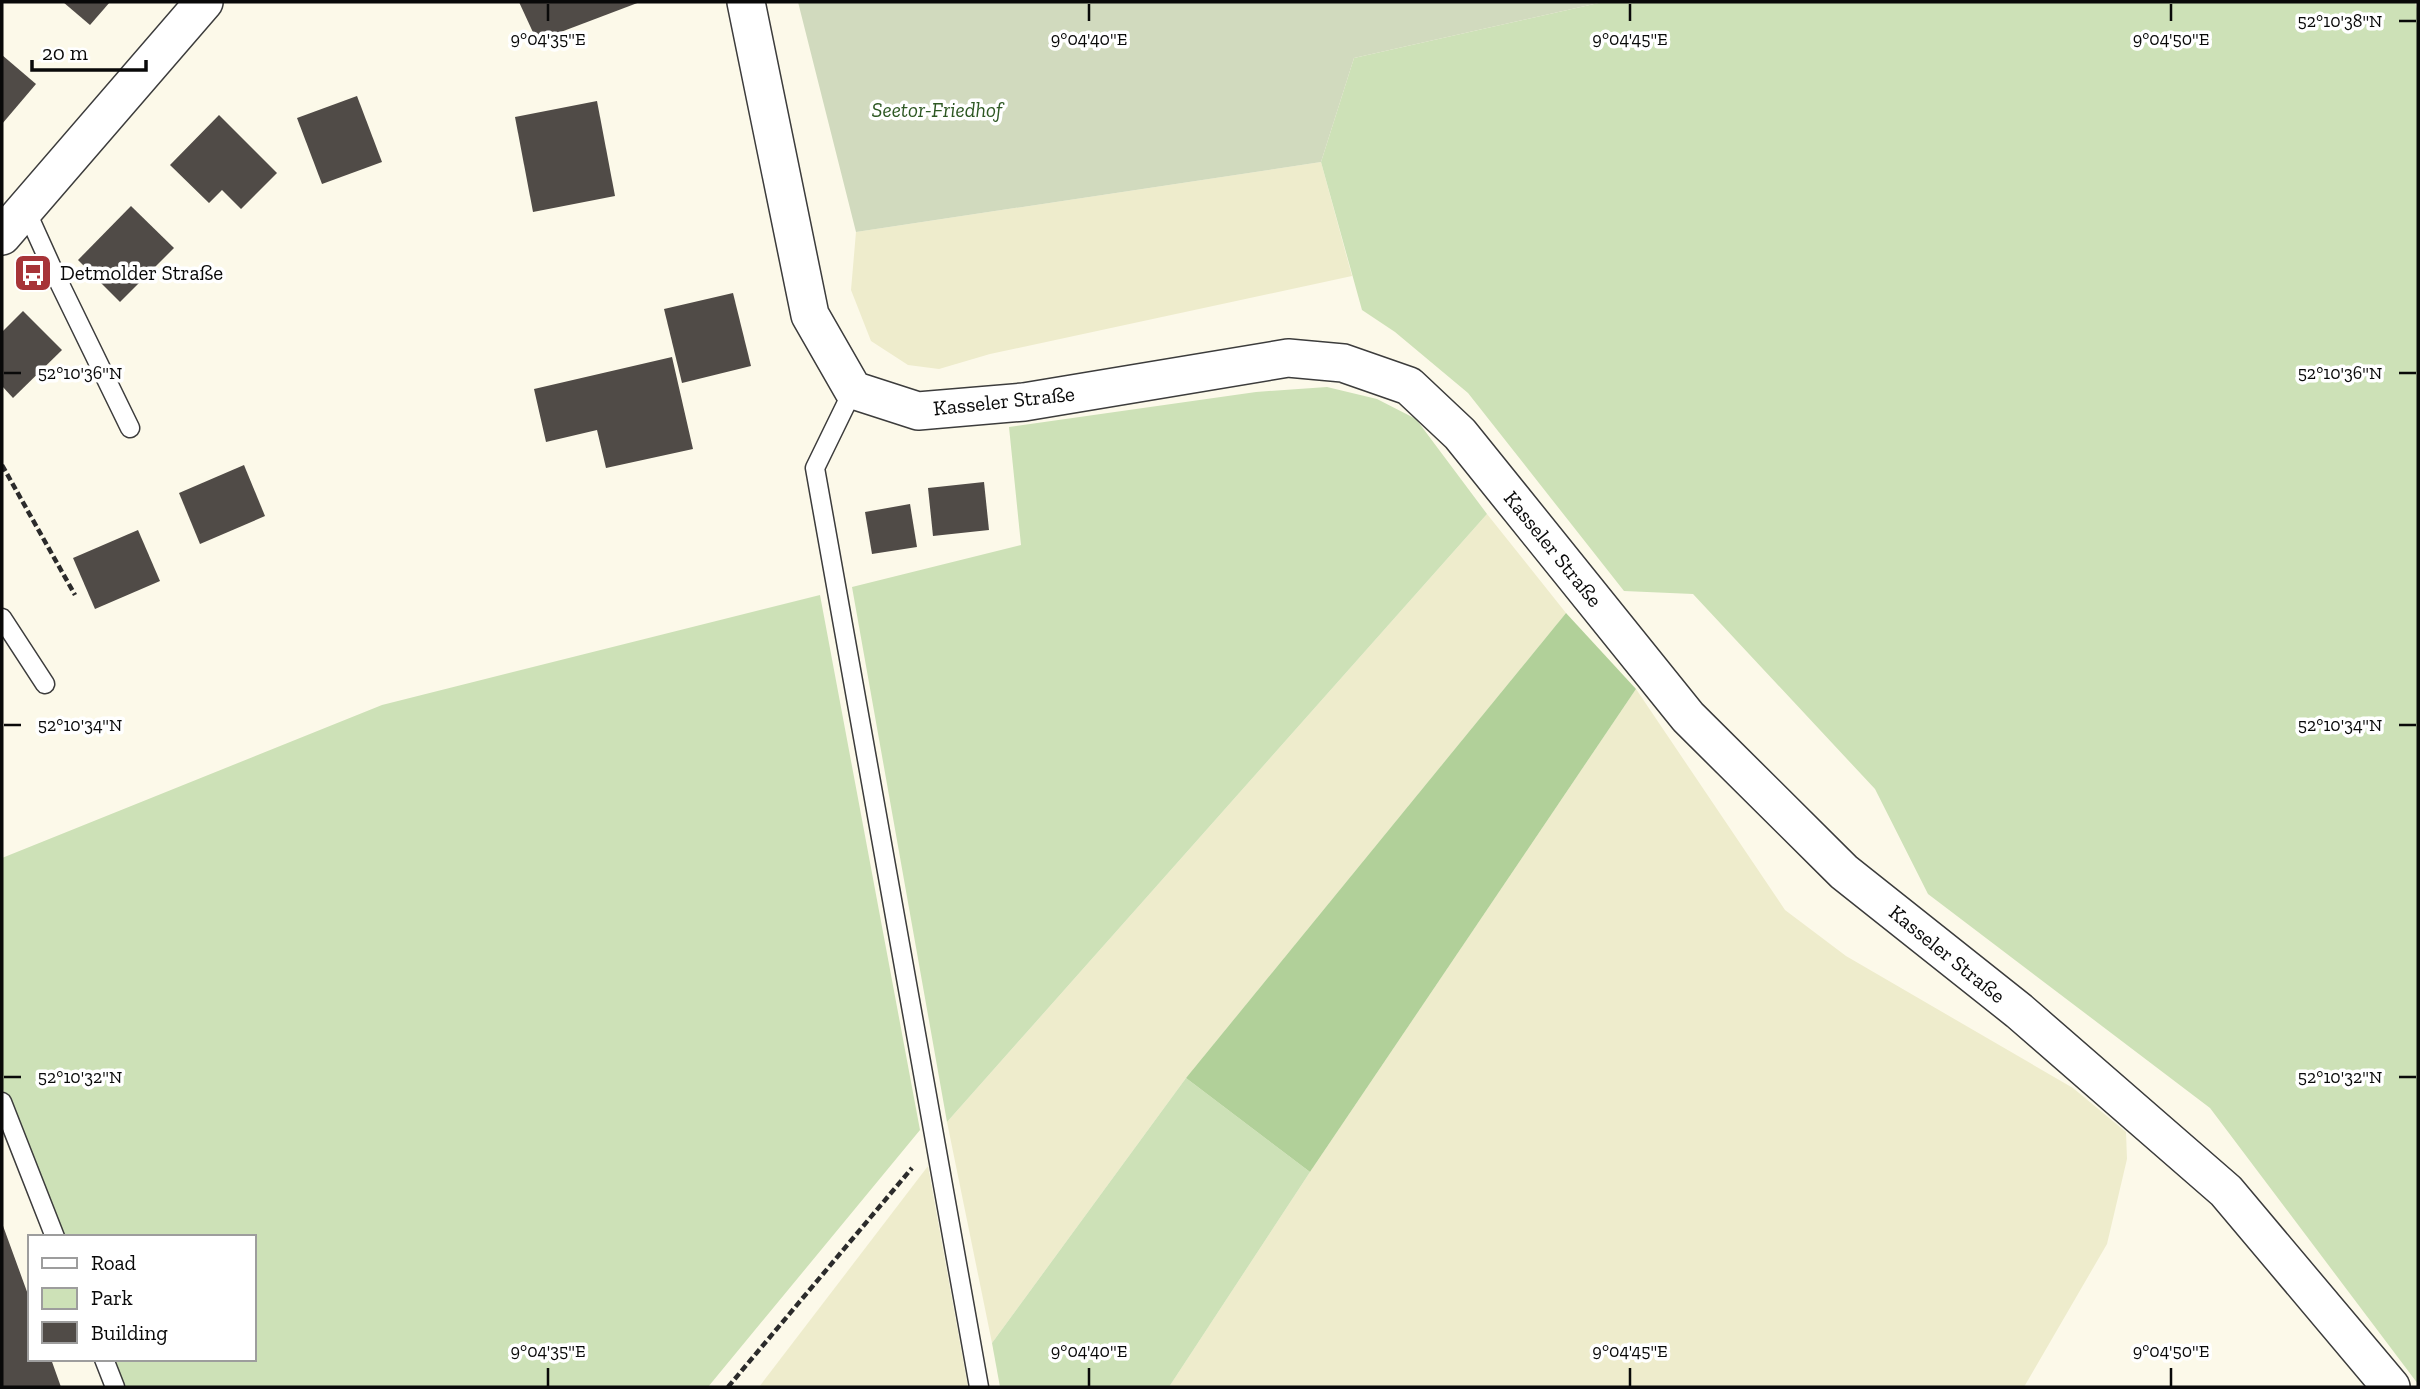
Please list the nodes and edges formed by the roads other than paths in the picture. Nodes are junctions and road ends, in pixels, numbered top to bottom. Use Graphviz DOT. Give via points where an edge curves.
graph roads {
  1 [pos="204,2"];
  2 [pos="746,2"];
  3 [pos="26,208"];
  4 [pos="2,236"];
  5 [pos="853,390"];
  6 [pos="130,428"];
  7 [pos="2,618"];
  8 [pos="45,684"];
  9 [pos="2,1102"];
  10 [pos="54,1235"];
  11 [pos="105,1361"];
  12 [pos="115,1387"];
  13 [pos="979,1387"];
  14 [pos="2391,1387"];
  1 -- 3 [label="street"];
  2 -- 5 [label="street" via="810,316"];
  3 -- 4 [label="street"];
  3 -- 6 [label="lane"];
  5 -- 13 [label="lane" via="815,468"];
  5 -- 14 [label="street, Kasseler Straße" via="918,411 1024,402 1288,358 1343,363 1409,386 1460,434 1688,717 1844,872 2019,1011 2226,1191"];
  7 -- 8 [label="lane"];
  9 -- 10 [label="lane"];
  11 -- 12 [label="lane"];
}
